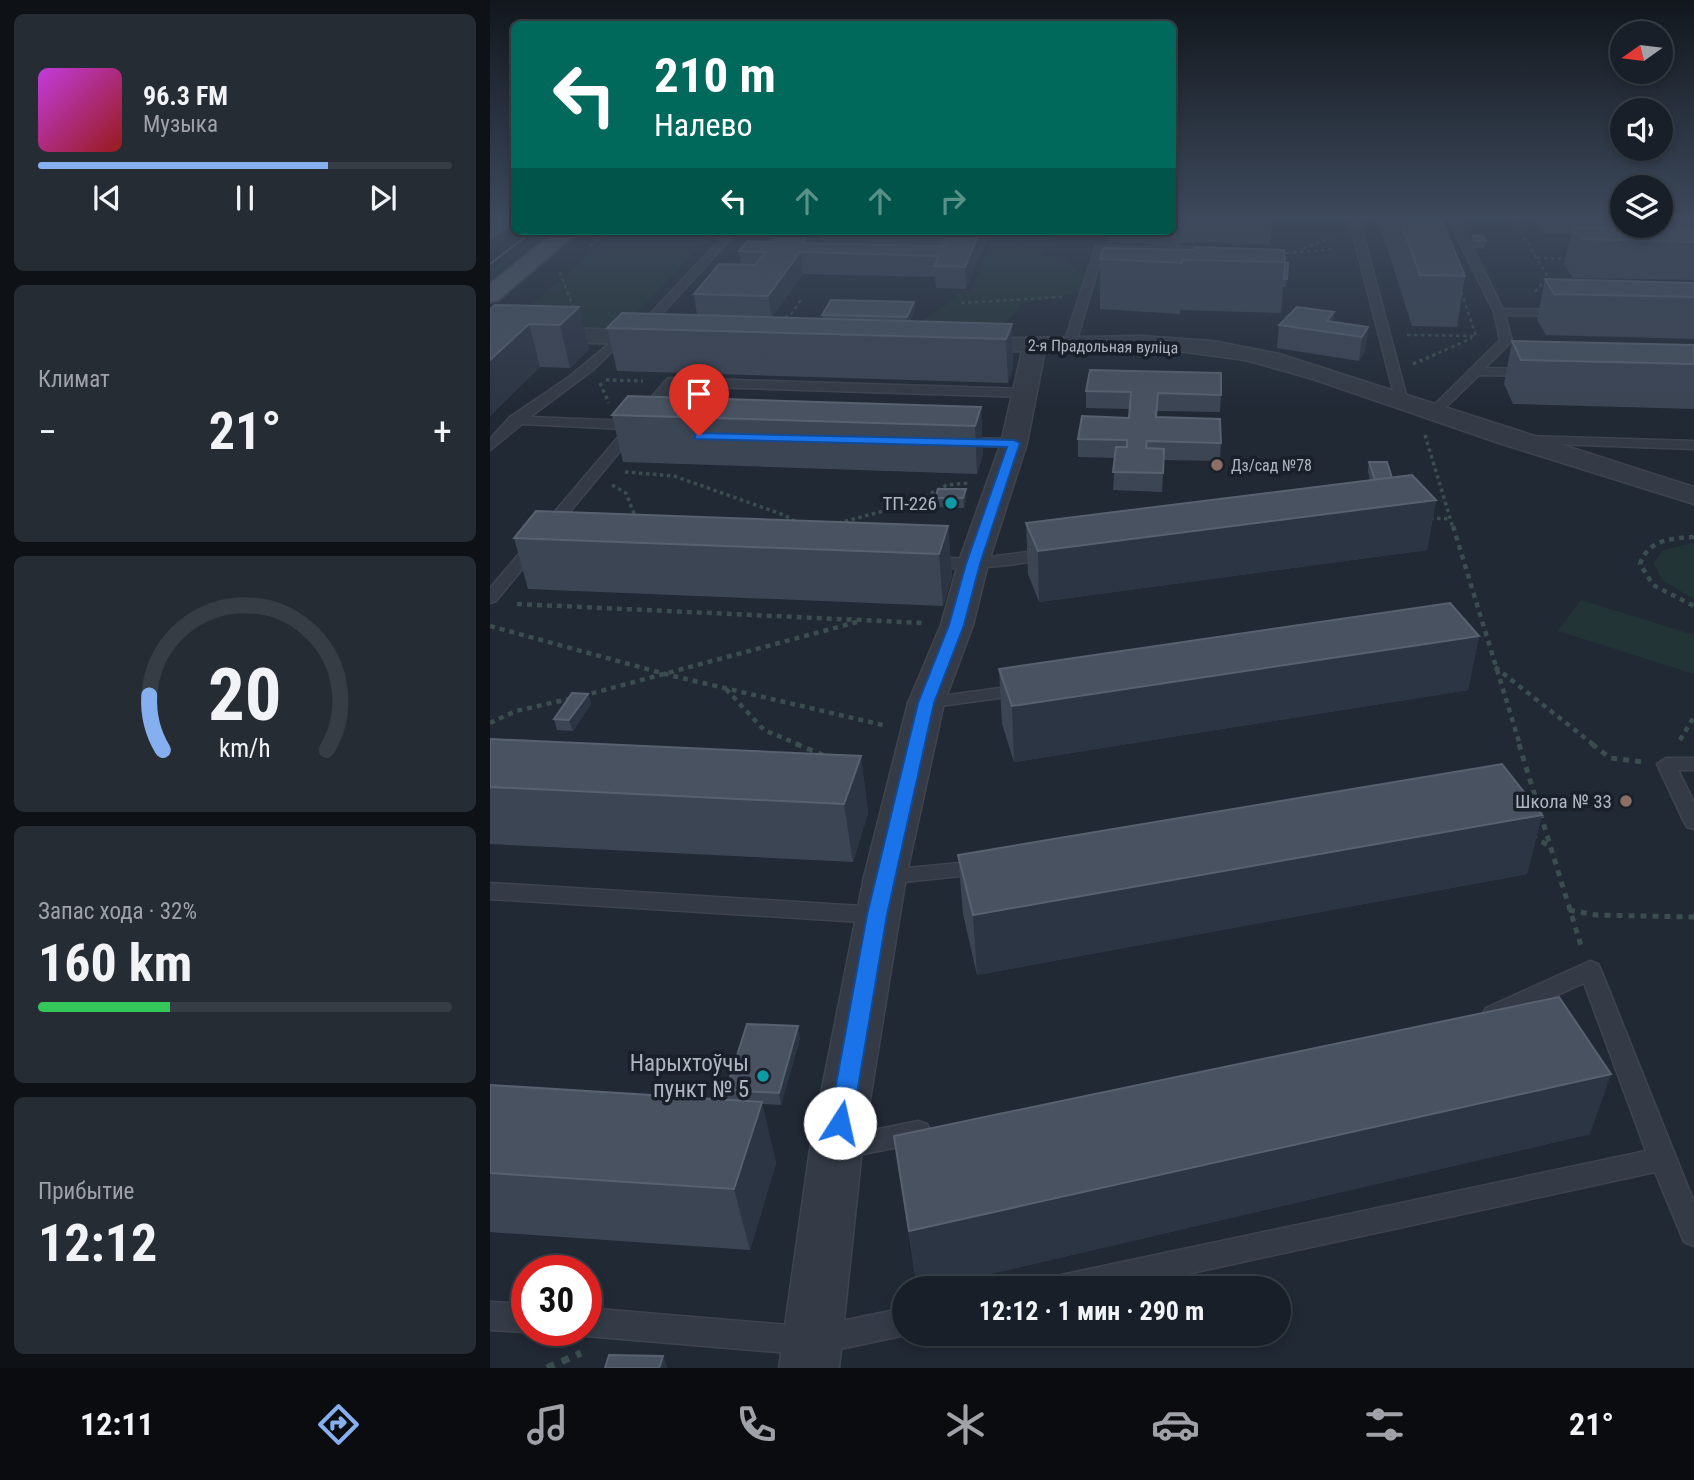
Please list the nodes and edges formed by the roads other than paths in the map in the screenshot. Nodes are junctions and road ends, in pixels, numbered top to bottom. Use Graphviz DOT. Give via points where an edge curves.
graph roads {
  1 [pos="505,283"];
  2 [pos="682,283"];
  3 [pos="1080,283"];
  4 [pos="1371,283"];
  5 [pos="1485,283"];
  6 [pos="490,295"];
  7 [pos="1499,312"];
  8 [pos="1570,313"];
  9 [pos="490,333"];
  10 [pos="628,337"];
  11 [pos="673,338"];
  12 [pos="1052,344"];
  13 [pos="937,346"];
  14 [pos="1473,371"];
  15 [pos="1542,373"];
  16 [pos="1025,393"];
  17 [pos="1402,402"];
  18 [pos="1428,419"];
  19 [pos="514,420"];
  20 [pos="625,428"];
  21 [pos="643,435"];
  22 [pos="1513,440"];
  23 [pos="951,442"];
  24 [pos="1694,445"];
  25 [pos="490,446"];
  26 [pos="1008,461"];
  27 [pos="1694,496"];
  28 [pos="533,548"];
  29 [pos="559,548"];
  30 [pos="1069,552"];
  31 [pos="919,562"];
  32 [pos="973,564"];
  33 [pos="490,598"];
  34 [pos="1037,688"];
  35 [pos="923,718"];
  36 [pos="1694,764"];
  37 [pos="1694,822"];
  38 [pos="999,865"];
  39 [pos="490,891"];
  40 [pos="881,896"];
  41 [pos="1470,1020"];
  42 [pos="944,1127"];
  43 [pos="836,1149"];
  44 [pos="1662,1159"];
  45 [pos="1694,1233"];
  46 [pos="1117,1276"];
  47 [pos="490,1316"];
  48 [pos="511,1317"];
  49 [pos="602,1324"];
  50 [pos="892,1327"];
  51 [pos="811,1355"];
  1 -- 6 [label="main road"];
  2 -- 10 [label="lane"];
  3 -- 12 [label="lane"];
  4 -- 17 [label="lane"];
  5 -- 7 [label="lane"];
  7 -- 8 [label="lane"];
  7 -- 14 [label="lane" via="1506,341"];
  9 -- 10 [label="street"];
  10 -- 11 [label="street"];
  10 -- 19 [label="lane" via="588,371"];
  12 -- 13 [label="street, 2-я Прадольная вуліца"];
  12 -- 16 [label="street"];
  12 -- 17 [label="street, 2-я Прадольная вуліца" via="1179,346 1243,353"];
  14 -- 15 [label="lane"];
  14 -- 18 [label="lane"];
  16 -- 20 [label="lane" via="671,382"];
  16 -- 26 [label="street"];
  17 -- 18 [label="street, 2-я Прадольная вуліца"];
  18 -- 22 [label="street, 2-я Прадольная вуліца"];
  19 -- 20 [label="lane"];
  19 -- 25 [label="lane"];
  20 -- 21 [label="lane"];
  20 -- 28 [label="lane"];
  22 -- 24 [label="lane"];
  22 -- 27 [label="street, 2-я Прадольная вуліца"];
  23 -- 26 [label="lane"];
  26 -- 32 [label="street"];
  28 -- 29 [label="lane"];
  28 -- 33 [label="lane"];
  30 -- 32 [label="lane"];
  31 -- 32 [label="lane"];
  32 -- 35 [label="street" via="957,625"];
  34 -- 35 [label="lane"];
  35 -- 40 [label="street"];
  36 -- 37 [label="lane" via="1666,764"];
  38 -- 40 [label="lane"];
  39 -- 40 [label="lane"];
  40 -- 43 [label="street"];
  41 -- 44 [label="lane" via="1497,1015 1590,970"];
  42 -- 43 [label="lane"];
  43 -- 51 [label="street"];
  44 -- 45 [label="lane"];
  44 -- 46 [label="lane"];
  47 -- 48 [label="lane"];
  49 -- 51 [label="lane"];
  50 -- 51 [label="lane"];
}
